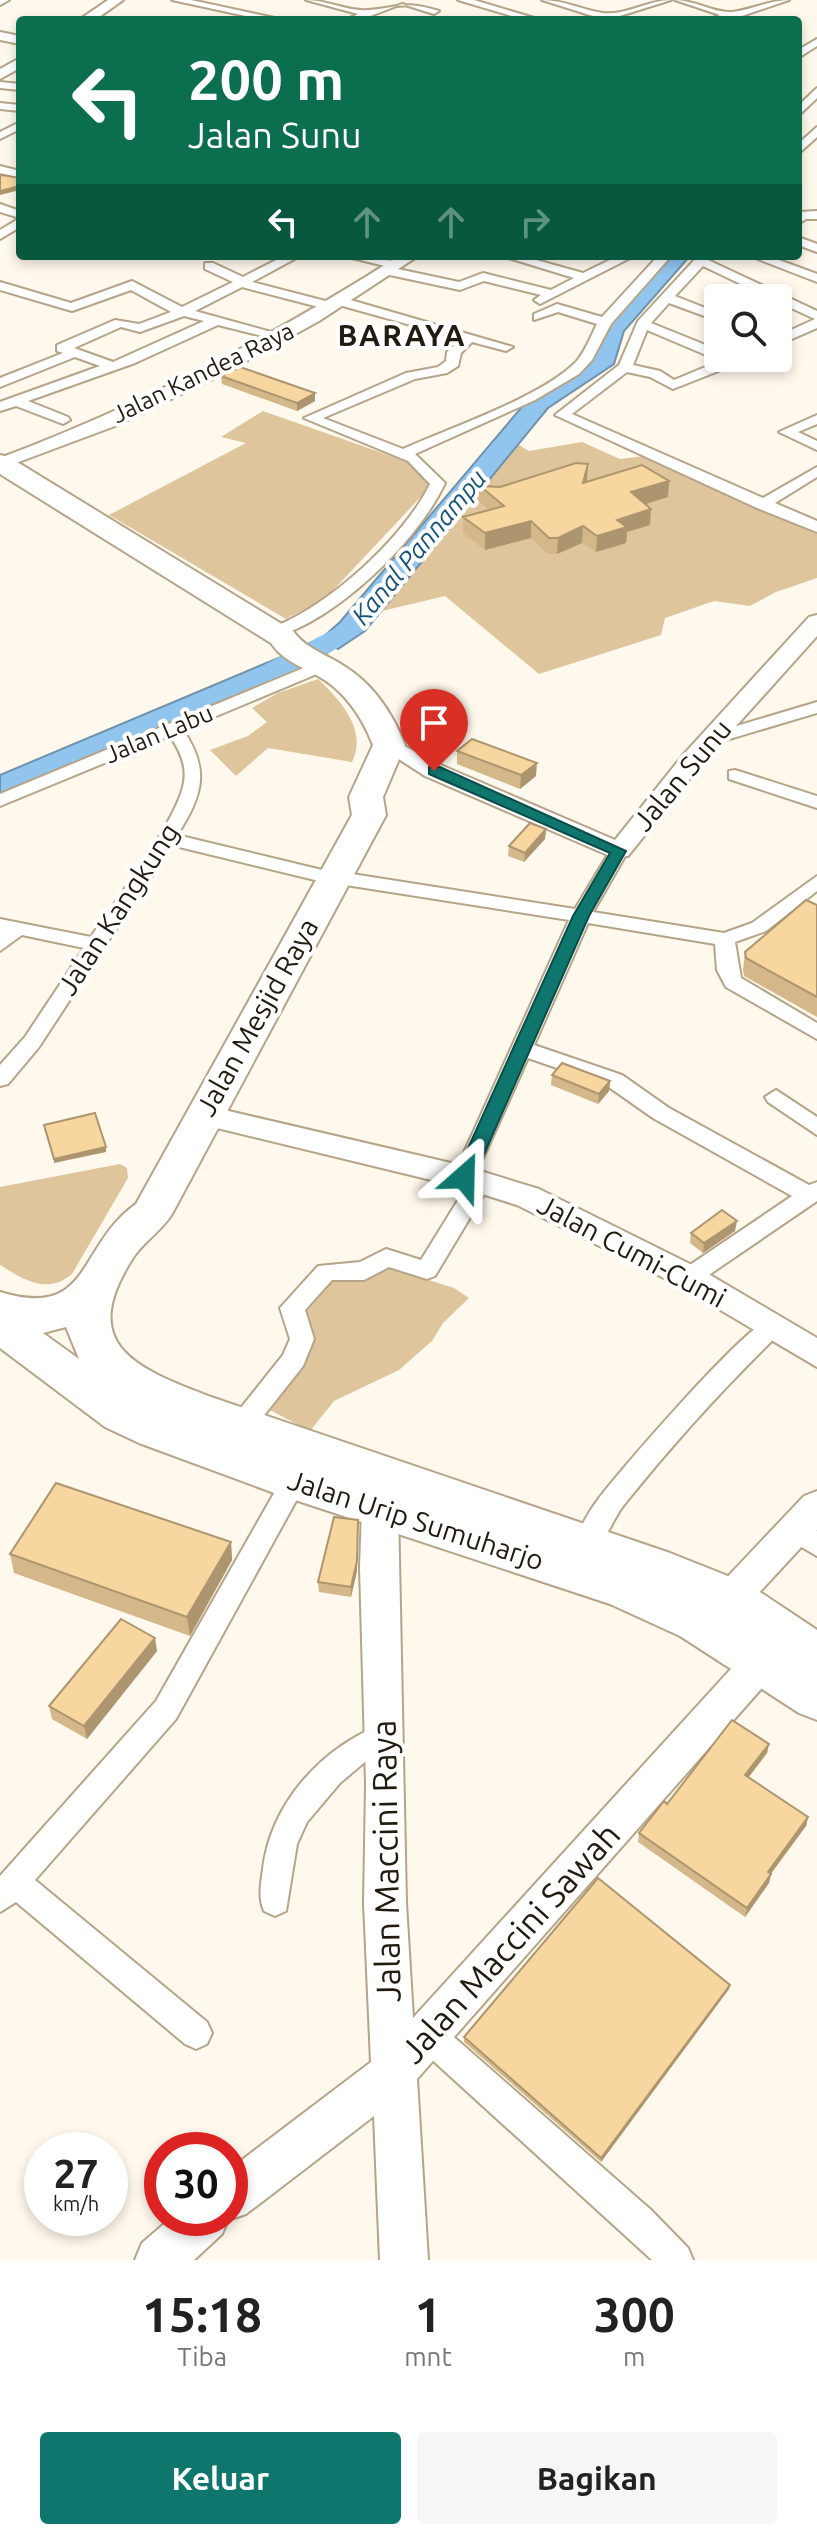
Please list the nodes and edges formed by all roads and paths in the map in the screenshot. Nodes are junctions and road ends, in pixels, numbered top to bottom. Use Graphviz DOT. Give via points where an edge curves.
graph roads {
  1 [pos="103,0"];
  2 [pos="117,0"];
  3 [pos="177,0"];
  4 [pos="311,0"];
  5 [pos="403,0"];
  6 [pos="463,0"];
  7 [pos="493,0"];
  8 [pos="547,0"];
  9 [pos="666,0"];
  10 [pos="680,0"];
  11 [pos="707,0"];
  12 [pos="784,0"];
  13 [pos="330,4"];
  14 [pos="477,4"];
  15 [pos="694,5"];
  16 [pos="252,6"];
  17 [pos="434,11"];
  18 [pos="669,12"];
  19 [pos="240,13"];
  20 [pos="366,13"];
  21 [pos="509,14"];
  22 [pos="731,15"];
  23 [pos="78,16"];
  24 [pos="92,16"];
  25 [pos="234,16"];
  26 [pos="256,16"];
  27 [pos="290,16"];
  28 [pos="360,16"];
  29 [pos="499,16"];
  30 [pos="518,16"];
  31 [pos="595,16"];
  32 [pos="608,16"];
  33 [pos="727,16"];
  34 [pos="734,16"];
  35 [pos="817,130"];
  36 [pos="802,147"];
  37 [pos="286,260"];
  38 [pos="374,260"];
  39 [pos="522,260"];
  40 [pos="617,260"];
  41 [pos="661,260"];
  42 [pos="767,260"];
  43 [pos="705,262"];
  44 [pos="398,264"];
  45 [pos="209,266"];
  46 [pos="586,278"];
  47 [pos="817,278"];
  48 [pos="243,282"];
  49 [pos="739,284"];
  50 [pos="0,286"];
  51 [pos="553,294"];
  52 [pos="668,298"];
  53 [pos="539,301"];
  54 [pos="338,304"];
  55 [pos="182,312"];
  56 [pos="704,312"];
  57 [pos="792,312"];
  58 [pos="539,317"];
  59 [pos="216,321"];
  60 [pos="816,321"];
  61 [pos="605,322"];
  62 [pos="643,324"];
  63 [pos="792,333"];
  64 [pos="470,337"];
  65 [pos="277,338"];
  66 [pos="506,347"];
  67 [pos="704,348"];
  68 [pos="74,353"];
  69 [pos="113,366"];
  70 [pos="625,367"];
  71 [pos="704,370"];
  72 [pos="0,383"];
  73 [pos="15,401"];
  74 [pos="0,407"];
  75 [pos="817,419"];
  76 [pos="63,420"];
  77 [pos="817,446"];
  78 [pos="403,454"];
  79 [pos="1,463"];
  80 [pos="817,471"];
  81 [pos="762,505"];
  82 [pos="817,527"];
  83 [pos="817,622"];
  84 [pos="306,653"];
  85 [pos="809,710"];
  86 [pos="817,725"];
  87 [pos="173,728"];
  88 [pos="709,740"];
  89 [pos="379,770"];
  90 [pos="735,775"];
  91 [pos="0,801"];
  92 [pos="817,802"];
  93 [pos="165,838"];
  94 [pos="619,851"];
  95 [pos="324,875"];
  96 [pos="817,882"];
  97 [pos="581,916"];
  98 [pos="9,926"];
  99 [pos="725,939"];
  100 [pos="97,944"];
  101 [pos="0,945"];
  102 [pos="817,1032"];
  103 [pos="524,1049"];
  104 [pos="215,1072"];
  105 [pos="0,1079"];
  106 [pos="776,1097"];
  107 [pos="203,1115"];
  108 [pos="817,1128"];
  109 [pos="472,1179"];
  110 [pos="813,1192"];
  111 [pos="130,1228"];
  112 [pos="689,1277"];
  113 [pos="90,1294"];
  114 [pos="771,1327"];
  115 [pos="4,1331"];
  116 [pos="817,1354"];
  117 [pos="241,1426"];
  118 [pos="294,1481"];
  119 [pos="380,1509"];
  120 [pos="810,1527"];
  121 [pos="586,1544"];
  122 [pos="730,1599"];
  123 [pos="817,1657"];
  124 [pos="763,1660"];
  125 [pos="817,1697"];
  126 [pos="383,1737"];
  127 [pos="8,1891"];
  128 [pos="275,1901"];
  129 [pos="196,2033"];
  130 [pos="428,2035"];
  131 [pos="391,2075"];
  132 [pos="248,2184"];
  133 [pos="186,2236"];
  134 [pos="159,2260"];
  135 [pos="404,2260"];
  136 [pos="676,2260"];
  1 -- 23 [label="street"];
  2 -- 24 [label="street"];
  3 -- 19 [label="street"];
  4 -- 13 [label="street"];
  5 -- 17 [label="street"];
  5 -- 20 [label="street"];
  6 -- 14 [label="street"];
  7 -- 14 [label="street"];
  8 -- 31 [label="street"];
  9 -- 32 [label="street"];
  10 -- 15 [label="street"];
  11 -- 15 [label="street"];
  12 -- 22 [label="street"];
  13 -- 20 [label="street"];
  13 -- 27 [label="street"];
  14 -- 21 [label="street"];
  15 -- 18 [label="street"];
  15 -- 22 [label="street"];
  16 -- 19 [label="street"];
  19 -- 25 [label="street"];
  19 -- 26 [label="street"];
  20 -- 28 [label="street"];
  21 -- 29 [label="street"];
  21 -- 30 [label="street"];
  22 -- 33 [label="street"];
  22 -- 34 [label="street"];
  35 -- 36 [label="street"];
  37 -- 48 [label="street"];
  38 -- 44 [label="street"];
  39 -- 46 [label="street"];
  40 -- 46 [label="street"];
  41 -- 61 [label="street"];
  42 -- 47 [label="street"];
  43 -- 49 [label="street"];
  43 -- 52 [label="street"];
  43 -- 60 [label="street"];
  44 -- 51 [label="street" via="460,286 483,277"];
  44 -- 54 [label="street, Jalan Kandea Raya"];
  45 -- 48 [label="street"];
  46 -- 51 [label="street"];
  48 -- 54 [label="street"];
  48 -- 55 [label="street"];
  50 -- 55 [label="street" via="55,304 82,305 132,285"];
  51 -- 53 [label="street"];
  52 -- 56 [label="street"];
  52 -- 62 [label="street"];
  54 -- 64 [label="street"];
  54 -- 65 [label="street, Jalan Kandea Raya"];
  55 -- 59 [label="street"];
  55 -- 68 [label="street" via="140,328 120,323 62,348"];
  57 -- 60 [label="street"];
  58 -- 61 [label="street" via="557,308"];
  59 -- 65 [label="street"];
  59 -- 69 [label="street"];
  60 -- 63 [label="street"];
  61 -- 78 [label="street" via="585,360 567,377"];
  62 -- 67 [label="street"];
  62 -- 70 [label="street"];
  64 -- 66 [label="street"];
  64 -- 78 [label="street" via="454,352 451,366 411,376 311,418"];
  65 -- 79 [label="street, Jalan Kandea Raya" via="101,423"];
  68 -- 69 [label="street"];
  68 -- 72 [label="street"];
  69 -- 73 [label="street"];
  70 -- 71 [label="street" via="673,385"];
  70 -- 81 [label="street" via="562,415"];
  73 -- 74 [label="street"];
  73 -- 76 [label="street"];
  75 -- 77 [label="street" via="786,432"];
  78 -- 84 [label="street, Jalan Labu" via="431,473 438,483 433,496 330,602 294,626"];
  79 -- 84 [label="highway"];
  80 -- 81 [label="street"];
  81 -- 82 [label="street"];
  83 -- 88 [label="street, Jalan Sunu"];
  84 -- 87 [label="street, Jalan Labu"];
  84 -- 89 [label="highway" via="372,708"];
  85 -- 86 [label="street"];
  85 -- 88 [label="street"];
  87 -- 91 [label="street, Jalan Labu"];
  87 -- 93 [label="street, Jalan Kangkung" via="190,753 193,782"];
  88 -- 94 [label="street, Jalan Sunu"];
  89 -- 94 [label="street, Jalan Sunu" via="434,771"];
  89 -- 95 [label="highway, Jalan Mesjid Raya" via="349,811"];
  90 -- 92 [label="street"];
  93 -- 95 [label="street"];
  93 -- 100 [label="street, Jalan Kangkung"];
  94 -- 97 [label="street"];
  95 -- 97 [label="street"];
  95 -- 104 [label="highway, Jalan Mesjid Raya"];
  96 -- 99 [label="street" via="759,927"];
  97 -- 99 [label="street"];
  97 -- 103 [label="street"];
  98 -- 100 [label="street"];
  98 -- 101 [label="street"];
  99 -- 102 [label="street" via="733,982"];
  100 -- 105 [label="street, Jalan Kangkung" via="32,1042"];
  103 -- 109 [label="street"];
  103 -- 110 [label="street" via="614,1080 661,1113"];
  104 -- 107 [label="highway, Jalan Mesjid Raya"];
  104 -- 111 [label="highway, Jalan Mesjid Raya" via="129,1209"];
  106 -- 108 [label="street"];
  107 -- 109 [label="street, Jalan Cumi-Cumi"];
  107 -- 111 [label="highway, Jalan Mesjid Raya" via="151,1214"];
  109 -- 112 [label="street, Jalan Cumi-Cumi" via="528,1197"];
  109 -- 117 [label="street" via="427,1270 386,1258 364,1271 331,1271 292,1308 302,1339 294,1359"];
  110 -- 112 [label="street"];
  111 -- 113 [label="highway, Jalan Mesjid Raya"];
  112 -- 114 [label="street, Jalan Cumi-Cumi"];
  113 -- 115 [label="highway" via="46,1318 15,1316"];
  113 -- 117 [label="highway, Jalan Urip Sumuharjo" via="86,1336 94,1352 162,1398"];
  114 -- 116 [label="street, Jalan Cumi-Cumi"];
  114 -- 121 [label="street" via="727,1368 625,1486"];
  115 -- 118 [label="highway, Jalan Urip Sumuharjo" via="121,1414"];
  117 -- 121 [label="highway, Jalan Urip Sumuharjo"];
  118 -- 119 [label="highway, Jalan Urip Sumuharjo"];
  118 -- 127 [label="street" via="166,1710"];
  119 -- 124 [label="highway, Jalan Urip Sumuharjo" via="625,1588 698,1621"];
  119 -- 126 [label="street, Jalan Maccini Raya"];
  120 -- 122 [label="street"];
  121 -- 122 [label="highway, Jalan Urip Sumuharjo"];
  122 -- 123 [label="highway, Jalan Urip Sumuharjo"];
  124 -- 125 [label="highway, Jalan Urip Sumuharjo"];
  124 -- 130 [label="street, Jalan Maccini Sawah"];
  126 -- 128 [label="street" via="346,1757 294,1818 277,1866"];
  126 -- 131 [label="street, Jalan Maccini Raya"];
  127 -- 129 [label="street"];
  130 -- 131 [label="street, Jalan Maccini Sawah"];
  130 -- 136 [label="street"];
  131 -- 132 [label="street, Jalan Maccini Sawah"];
  131 -- 135 [label="street, Jalan Maccini Raya"];
  133 -- 134 [label="street"];
}
